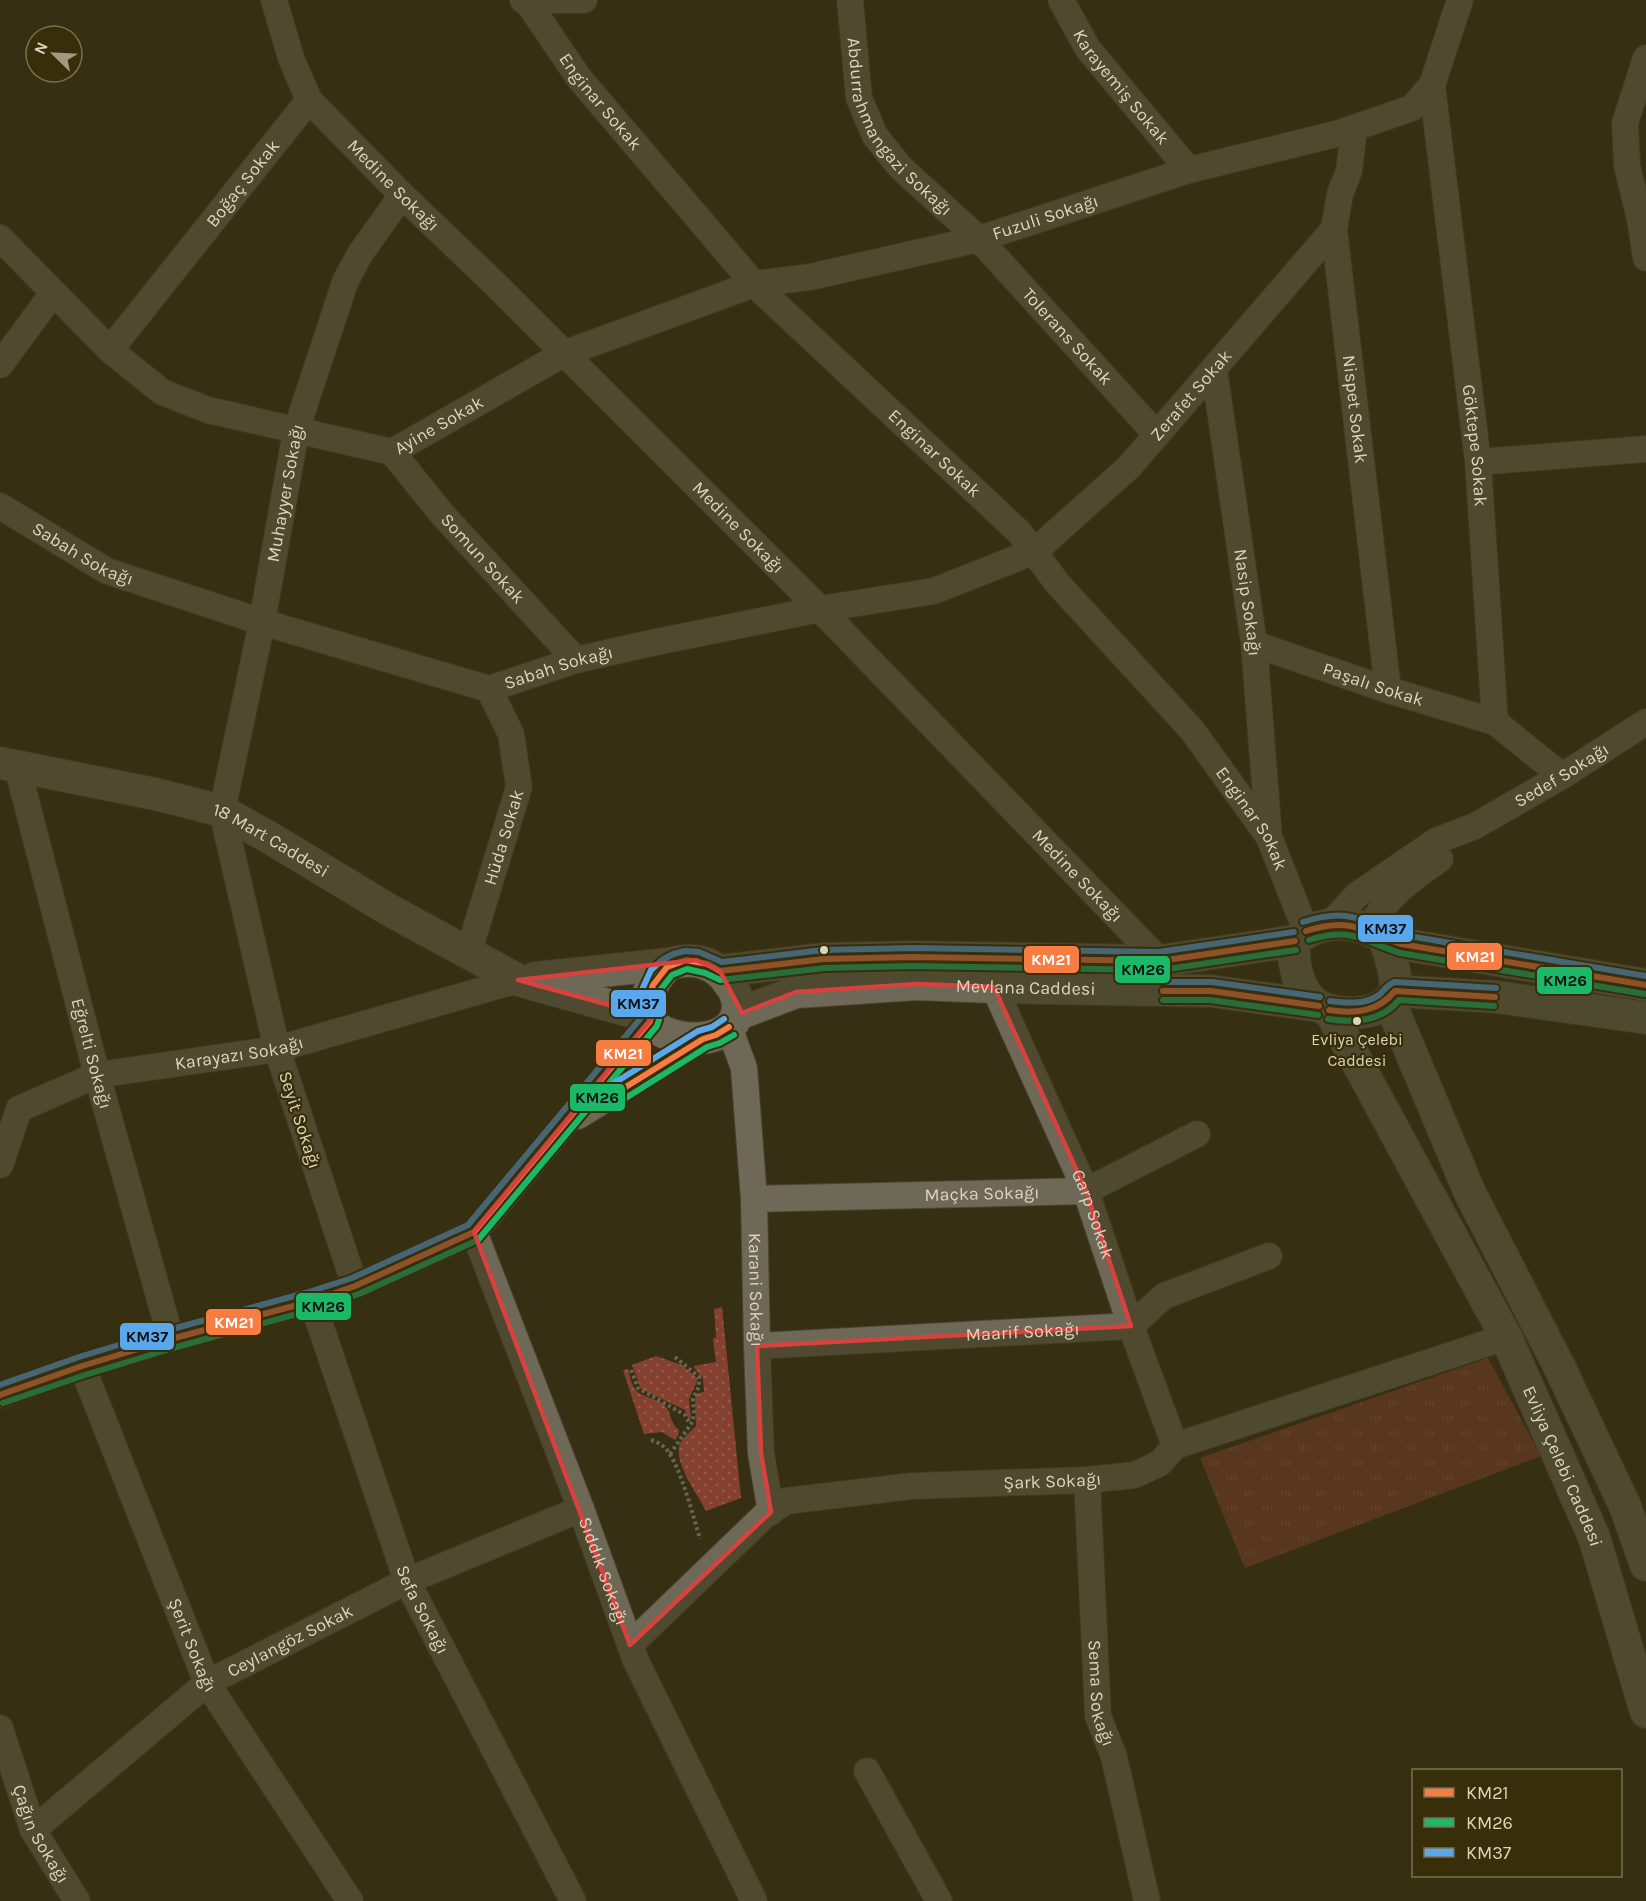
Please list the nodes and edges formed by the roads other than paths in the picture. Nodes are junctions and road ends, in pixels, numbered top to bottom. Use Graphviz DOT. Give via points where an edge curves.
graph roads {
  1 [pos="274,0"];
  2 [pos="525,0"];
  3 [pos="584,0"];
  4 [pos="850,0"];
  5 [pos="1061,0"];
  6 [pos="1461,0"];
  7 [pos="1646,58"];
  8 [pos="1432,85"];
  9 [pos="309,100"];
  10 [pos="1354,129"];
  11 [pos="1189,170"];
  12 [pos="402,195"];
  13 [pos="1643,218"];
  14 [pos="1334,229"];
  15 [pos="0,238"];
  16 [pos="979,239"];
  17 [pos="1646,258"];
  18 [pos="754,284"];
  19 [pos="53,293"];
  20 [pos="110,350"];
  21 [pos="563,354"];
  22 [pos="0,365"];
  23 [pos="1214,369"];
  24 [pos="296,431"];
  25 [pos="1157,435"];
  26 [pos="1646,449"];
  27 [pos="392,452"];
  28 [pos="1478,462"];
  29 [pos="0,506"];
  30 [pos="1035,551"];
  31 [pos="820,609"];
  32 [pos="262,622"];
  33 [pos="1254,645"];
  34 [pos="576,660"];
  35 [pos="489,689"];
  36 [pos="1388,690"];
  37 [pos="1495,722"];
  38 [pos="1646,722"];
  39 [pos="9,765"];
  40 [pos="1562,776"];
  41 [pos="222,811"];
  42 [pos="1474,826"];
  43 [pos="1269,837"];
  44 [pos="1310,932"];
  45 [pos="1376,935"];
  46 [pos="468,954"];
  47 [pos="1160,961"];
  48 [pos="668,964"];
  49 [pos="720,971"];
  50 [pos="518,980"];
  51 [pos="1646,985"];
  52 [pos="994,987"];
  53 [pos="1392,996"];
  54 [pos="1324,1008"];
  55 [pos="648,1018"];
  56 [pos="1646,1018"];
  57 [pos="722,1029"];
  58 [pos="277,1049"];
  59 [pos="97,1075"];
  60 [pos="560,1127"];
  61 [pos="1197,1134"];
  62 [pos="0,1165"];
  63 [pos="1086,1191"];
  64 [pos="754,1199"];
  65 [pos="474,1232"];
  66 [pos="1269,1256"];
  67 [pos="355,1286"];
  68 [pos="312,1301"];
  69 [pos="1131,1326"];
  70 [pos="1506,1337"];
  71 [pos="171,1339"];
  72 [pos="757,1346"];
  73 [pos="82,1366"];
  74 [pos="0,1395"];
  75 [pos="1175,1446"];
  76 [pos="1087,1480"];
  77 [pos="1636,1497"];
  78 [pos="581,1509"];
  79 [pos="771,1512"];
  80 [pos="1646,1565"];
  81 [pos="407,1581"];
  82 [pos="630,1646"];
  83 [pos="207,1683"];
  84 [pos="1646,1712"];
  85 [pos="0,1728"];
  86 [pos="867,1771"];
  87 [pos="33,1830"];
  88 [pos="77,1901"];
  89 [pos="350,1901"];
  90 [pos="573,1901"];
  91 [pos="754,1901"];
  92 [pos="939,1901"];
  93 [pos="1147,1901"];
  1 -- 9 [label="street" via="291,58"];
  2 -- 3 [label="street"];
  2 -- 18 [label="street, Enginar Sokak" via="579,78"];
  4 -- 16 [label="street, Abdurrahmangazi Sokağı" via="859,98 875,136 901,168"];
  5 -- 11 [label="street, Karayemiş Sokak" via="1088,49"];
  6 -- 8 [label="street, Fuzuli Sokağı"];
  7 -- 13 [label="street" via="1625,123 1627,166"];
  8 -- 10 [label="street, Fuzuli Sokağı" via="1412,108"];
  8 -- 28 [label="street, Göktepe Sokak"];
  9 -- 12 [label="street, Medine Sokağı"];
  9 -- 20 [label="street, Boğaç Sokak"];
  10 -- 11 [label="street, Fuzuli Sokağı"];
  10 -- 14 [label="street, Nispet Sokak" via="1349,171"];
  11 -- 16 [label="street, Fuzuli Sokağı"];
  12 -- 21 [label="street, Medine Sokağı"];
  12 -- 24 [label="street, Muhayyer Sokağı" via="345,282"];
  13 -- 17 [label="street"];
  14 -- 23 [label="street, Zerafet Sokak"];
  14 -- 36 [label="street, Nispet Sokak"];
  15 -- 19 [label="street, Ayine Sokak"];
  16 -- 18 [label="street, Fuzuli Sokağı" via="810,277"];
  16 -- 25 [label="street, Tolerans Sokak"];
  18 -- 21 [label="street, Fuzuli Sokağı"];
  18 -- 30 [label="street, Enginar Sokak"];
  19 -- 20 [label="street, Ayine Sokak"];
  19 -- 22 [label="street"];
  20 -- 24 [label="street, Ayine Sokak" via="162,392 208,410"];
  21 -- 27 [label="street, Ayine Sokak"];
  21 -- 31 [label="street, Medine Sokağı"];
  23 -- 25 [label="street, Zerafet Sokak"];
  23 -- 33 [label="street, Nasip Sokağı"];
  24 -- 27 [label="street, Ayine Sokak"];
  24 -- 32 [label="street, Muhayyer Sokağı"];
  25 -- 30 [label="street, Zerafet Sokak" via="1130,467"];
  26 -- 28 [label="street"];
  27 -- 34 [label="street, Somun Sokak" via="442,514"];
  28 -- 37 [label="street, Göktepe Sokak"];
  29 -- 32 [label="street, Sabah Sokağı" via="107,571"];
  30 -- 31 [label="street, Sabah Sokağı" via="934,591"];
  30 -- 43 [label="street, Enginar Sokak" via="1058,584 1192,730"];
  31 -- 34 [label="street, Sabah Sokağı"];
  31 -- 47 [label="street, Medine Sokağı"];
  32 -- 35 [label="street, Sabah Sokağı"];
  32 -- 41 [label="street, Muhayyer Sokağı"];
  33 -- 36 [label="street, Paşalı Sokak"];
  33 -- 43 [label="street, Nasip Sokağı"];
  34 -- 35 [label="street, Sabah Sokağı"];
  35 -- 46 [label="street, Hüda Sokak" via="511,734 519,787"];
  36 -- 37 [label="street, Paşalı Sokak"];
  37 -- 40 [label="street"];
  38 -- 40 [label="street, Sedef Sokağı"];
  39 -- 41 [label="street, 18 Mart Caddesi"];
  39 -- 59 [label="street, Eğrelti Sokağı"];
  40 -- 42 [label="street, Sedef Sokağı"];
  41 -- 46 [label="street, 18 Mart Caddesi"];
  41 -- 58 [label="street, Seyit Sokağı"];
  42 -- 44 [label="street" via="1436,841"];
  42 -- 45 [label="street" via="1462,843 1392,896 1377,914"];
  43 -- 44 [label="street, Enginar Sokak"];
  44 -- 45 [label="street" via="1348,925"];
  44 -- 47 [label="street, Mevlana Caddesi"];
  44 -- 54 [label="street" via="1293,955 1312,1001"];
  45 -- 51 [label="street" via="1439,951"];
  45 -- 53 [label="street" via="1391,962"];
  46 -- 50 [label="street, 18 Mart Caddesi"];
  47 -- 49 [label="street, Mevlana Caddesi" via="824,959"];
  48 -- 49 [label="street" via="696,960"];
  48 -- 50 [label="street"];
  48 -- 55 [label="street" via="651,990"];
  49 -- 57 [label="street" via="738,1000"];
  50 -- 55 [label="street, 18 Mart Caddesi"];
  50 -- 58 [label="street, Karayazı Sokağı"];
  52 -- 54 [label="street, Mevlana Caddesi" via="1211,991"];
  52 -- 57 [label="street, Mevlana Caddesi" via="917,984 796,992"];
  52 -- 63 [label="street, Garp Sokak"];
  53 -- 54 [label="street" via="1371,1010 1351,1014"];
  53 -- 56 [label="street" via="1497,997"];
  53 -- 77 [label="street, Evliya Çelebi Caddesi" via="1470,1193 1560,1368"];
  54 -- 70 [label="street, Evliya Çelebi Caddesi"];
  55 -- 57 [label="street" via="672,1034"];
  55 -- 60 [label="street, Mevlana Caddesi"];
  57 -- 60 [label="street, Mevlana Caddesi"];
  57 -- 64 [label="street, Karani Sokağı" via="744,1068"];
  58 -- 59 [label="street, Karayazı Sokağı"];
  58 -- 67 [label="street, Seyit Sokağı"];
  59 -- 62 [label="street, Karayazı Sokağı" via="19,1110"];
  59 -- 71 [label="street, Eğrelti Sokağı"];
  60 -- 65 [label="street, Mevlana Caddesi"];
  61 -- 63 [label="street, Maçka Sokağı"];
  63 -- 64 [label="street, Maçka Sokağı"];
  63 -- 69 [label="street, Garp Sokak"];
  64 -- 72 [label="street, Karani Sokağı"];
  65 -- 67 [label="street, Mevlana Caddesi"];
  65 -- 78 [label="street, Sıddık Sokağı"];
  66 -- 69 [label="street" via="1164,1296"];
  67 -- 68 [label="street, Mevlana Caddesi"];
  68 -- 71 [label="street, Mevlana Caddesi"];
  68 -- 81 [label="street, Sefa Sokağı"];
  69 -- 72 [label="street, Maarif Sokağı"];
  69 -- 75 [label="street, Garp Sokak"];
  70 -- 75 [label="street, Şark Sokağı"];
  70 -- 84 [label="street, Evliya Çelebi Caddesi" via="1594,1537"];
  71 -- 73 [label="street, Mevlana Caddesi"];
  72 -- 79 [label="street, Karani Sokağı" via="762,1453"];
  73 -- 74 [label="street, Mevlana Caddesi"];
  73 -- 83 [label="street, Şerit Sokağı"];
  75 -- 76 [label="street, Şark Sokağı" via="1160,1463 1135,1475"];
  76 -- 79 [label="street, Şark Sokağı" via="912,1486 786,1501"];
  76 -- 93 [label="street, Sema Sokağı" via="1098,1716 1114,1757"];
  77 -- 80 [label="street, Evliya Çelebi Caddesi"];
  78 -- 81 [label="street, Ceylangöz Sokak"];
  78 -- 82 [label="street, Sıddık Sokağı"];
  79 -- 82 [label="street, Şark Sokağı"];
  81 -- 83 [label="street, Ceylangöz Sokak"];
  81 -- 90 [label="street, Sefa Sokağı"];
  82 -- 91 [label="street, Sıddık Sokağı"];
  83 -- 87 [label="street, Ceylangöz Sokak"];
  83 -- 89 [label="street, Şerit Sokağı"];
  85 -- 87 [label="street, Çağın Sokağı"];
  86 -- 92 [label="street"];
  87 -- 88 [label="street, Çağın Sokağı"];
}
